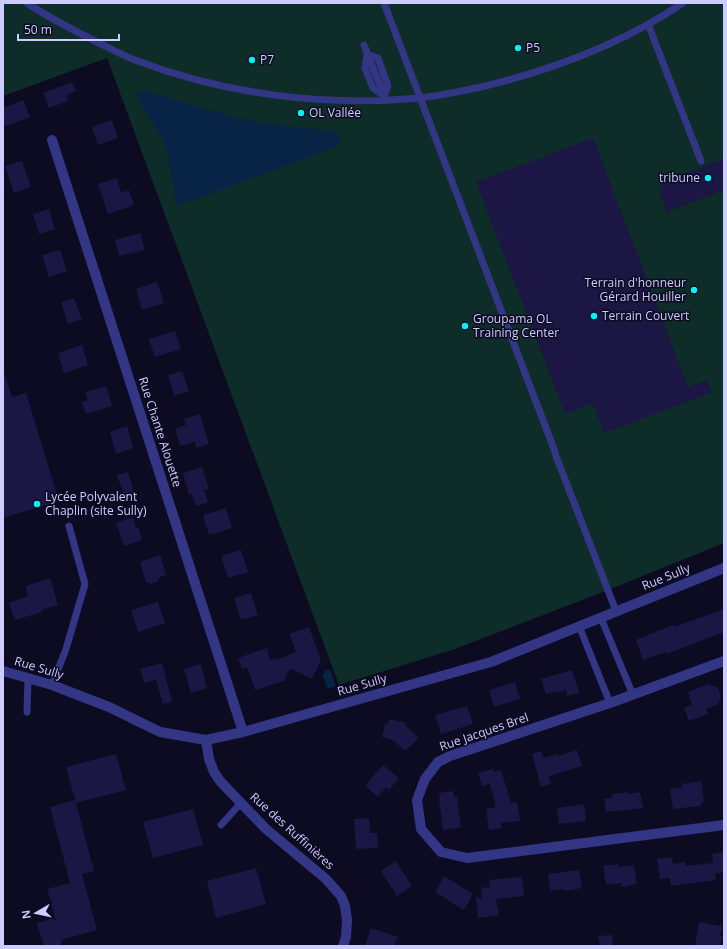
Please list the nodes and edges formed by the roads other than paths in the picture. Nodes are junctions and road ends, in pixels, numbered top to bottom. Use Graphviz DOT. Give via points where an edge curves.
graph roads {
  1 [pos="27,3"];
  2 [pos="384,3"];
  3 [pos="683,3"];
  4 [pos="648,24"];
  5 [pos="364,45"];
  6 [pos="385,98"];
  7 [pos="420,98"];
  8 [pos="52,140"];
  9 [pos="701,161"];
  10 [pos="69,526"];
  11 [pos="724,568"];
  12 [pos="616,611"];
  13 [pos="601,618"];
  14 [pos="579,626"];
  15 [pos="724,661"];
  16 [pos="3,671"];
  17 [pos="28,678"];
  18 [pos="52,685"];
  19 [pos="633,695"];
  20 [pos="610,703"];
  21 [pos="26,712"];
  22 [pos="243,732"];
  23 [pos="206,740"];
  24 [pos="241,804"];
  25 [pos="221,825"];
  26 [pos="724,825"];
  27 [pos="343,946"];
  1 -- 6 [label="lane" via="108,48 187,77 245,90 301,98 356,101"];
  2 -- 7 [label="lane"];
  3 -- 4 [label="lane"];
  4 -- 7 [label="lane" via="587,54 547,68 505,81"];
  4 -- 9 [label="lane"];
  5 -- 6 [label="lane"];
  6 -- 7 [label="lane"];
  7 -- 12 [label="lane"];
  8 -- 22 [label="street, Rue Chante Alouette"];
  10 -- 18 [label="lane" via="86,584"];
  11 -- 12 [label="street, Rue Sully"];
  12 -- 13 [label="street, Rue Sully"];
  13 -- 14 [label="street, Rue Sully"];
  13 -- 19 [label="lane"];
  14 -- 20 [label="lane"];
  14 -- 22 [label="street, Rue Sully" via="491,662"];
  15 -- 19 [label="street, Rue Jacques Brel"];
  16 -- 17 [label="street, Rue Sully"];
  17 -- 18 [label="street, Rue Sully"];
  17 -- 21 [label="lane"];
  18 -- 23 [label="street, Rue Sully" via="109,707 160,732"];
  19 -- 20 [label="street, Rue Jacques Brel"];
  20 -- 26 [label="street, Rue Jacques Brel" via="438,762 426,779 418,800 421,829 441,852 467,858"];
  22 -- 23 [label="street, Rue Sully"];
  23 -- 24 [label="street, Rue des Ruffinières" via="214,772"];
  24 -- 25 [label="lane"];
  24 -- 27 [label="street, Rue des Ruffinières" via="266,829 326,879 340,896 347,920"];
}
